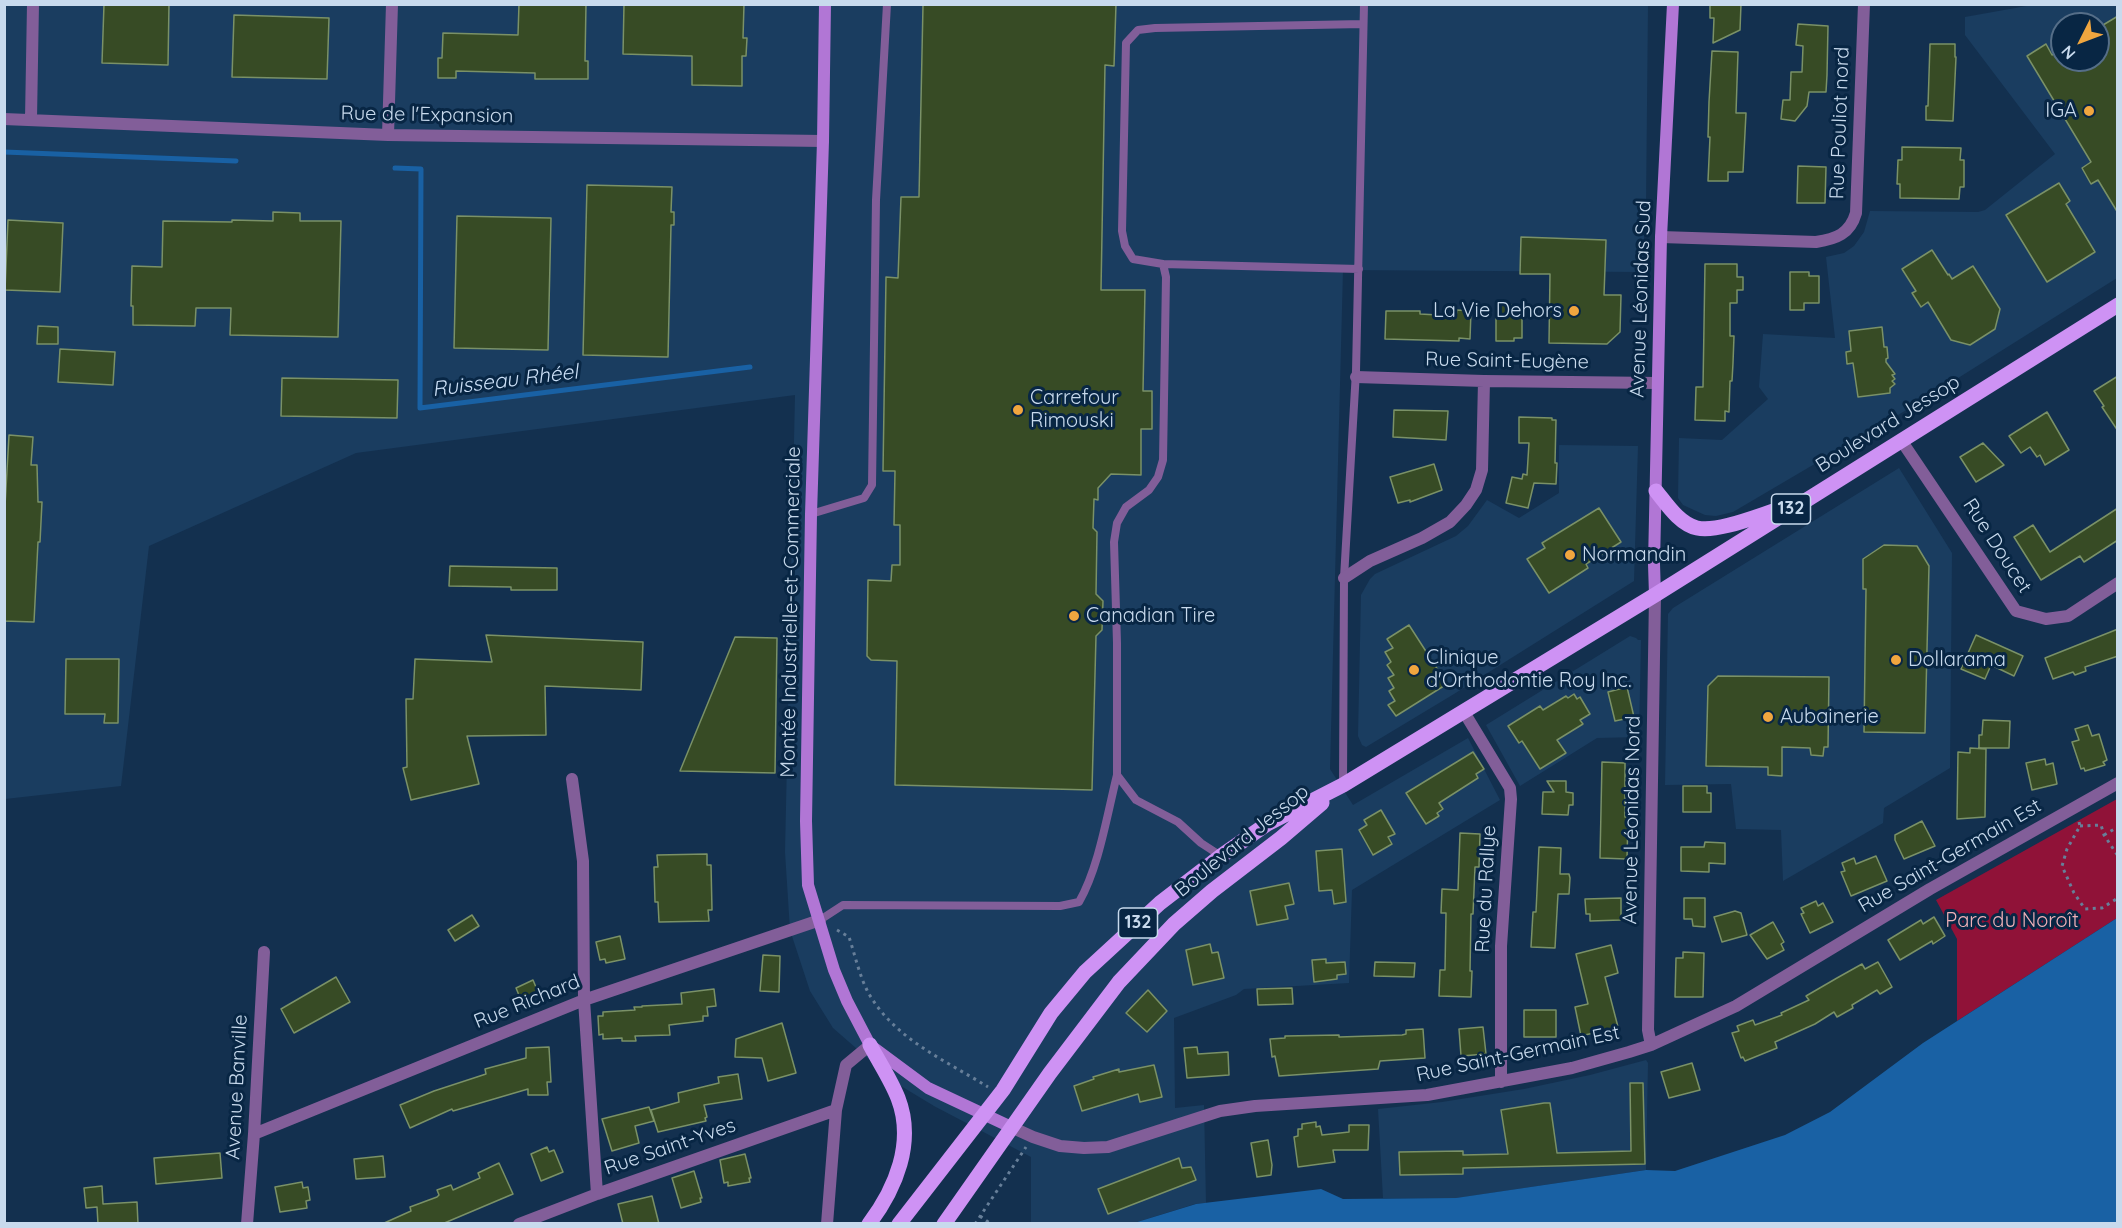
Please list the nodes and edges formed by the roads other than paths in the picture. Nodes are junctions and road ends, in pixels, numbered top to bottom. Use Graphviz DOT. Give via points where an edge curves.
graph roads {
  1 [pos="33,4"];
  2 [pos="392,4"];
  3 [pos="825,4"];
  4 [pos="887,4"];
  5 [pos="1364,4"];
  6 [pos="1673,4"];
  7 [pos="1864,4"];
  8 [pos="1363,24"];
  9 [pos="4,119"];
  10 [pos="31,119"];
  11 [pos="388,135"];
  12 [pos="823,141"];
  13 [pos="1661,237"];
  14 [pos="1163,264"];
  15 [pos="1359,269"];
  16 [pos="2118,305"];
  17 [pos="1356,377"];
  18 [pos="1484,381"];
  19 [pos="1657,383"];
  20 [pos="1901,440"];
  21 [pos="1656,491"];
  22 [pos="1803,502"];
  23 [pos="811,514"];
  24 [pos="1344,578"];
  25 [pos="2118,583"];
  26 [pos="1655,595"];
  27 [pos="1464,712"];
  28 [pos="1117,776"];
  29 [pos="572,779"];
  30 [pos="2118,783"];
  31 [pos="1343,785"];
  32 [pos="1221,856"];
  33 [pos="820,920"];
  34 [pos="264,952"];
  35 [pos="584,1000"];
  36 [pos="870,1045"];
  37 [pos="1652,1045"];
  38 [pos="1501,1082"];
  39 [pos="836,1110"];
  40 [pos="983,1115"];
  41 [pos="1011,1127"];
  42 [pos="254,1134"];
  43 [pos="597,1194"];
  44 [pos="247,1224"];
  45 [pos="519,1224"];
  46 [pos="827,1224"];
  47 [pos="869,1224"];
  48 [pos="899,1224"];
  49 [pos="944,1224"];
  1 -- 10 [label="street"];
  2 -- 11 [label="street"];
  3 -- 12 [label="main road, Montée Industrielle-et-Commerciale"];
  4 -- 23 [label="lane" via="876,200 872,485 864,498"];
  5 -- 8 [label="lane"];
  6 -- 13 [label="main road, Avenue Léonidas Sud"];
  7 -- 13 [label="street, Rue Pouliot nord" via="1856,213 1845,233 1834,240 1816,242"];
  8 -- 14 [label="lane" via="1155,28 1138,30 1126,43 1122,231 1133,259"];
  8 -- 15 [label="lane"];
  9 -- 10 [label="street, Rue de l'Expansion"];
  10 -- 11 [label="street, Rue de l'Expansion"];
  11 -- 12 [label="street, Rue de l'Expansion"];
  12 -- 23 [label="main road, Montée Industrielle-et-Commerciale"];
  13 -- 19 [label="main road, Avenue Léonidas Sud"];
  14 -- 15 [label="lane"];
  14 -- 28 [label="lane" via="1163,460 1149,490 1126,507 1117,523 1114,542"];
  15 -- 17 [label="lane"];
  16 -- 20 [label="main road, Boulevard Jessop / 132"];
  17 -- 18 [label="street, Rue Saint-Eugène"];
  17 -- 24 [label="lane"];
  18 -- 19 [label="street, Rue Saint-Eugène"];
  18 -- 24 [label="street" via="1482,470 1466,505 1450,522"];
  19 -- 21 [label="main road, Avenue Léonidas Sud"];
  20 -- 22 [label="main road, Boulevard Jessop / 132"];
  20 -- 25 [label="street, Rue Doucet" via="2016,610 2046,619 2068,616"];
  21 -- 22 [label="main road" via="1678,517 1696,528 1721,527"];
  21 -- 26 [label="main road, Avenue Léonidas Sud"];
  22 -- 26 [label="main road, Boulevard Jessop / 132"];
  23 -- 33 [label="main road, Montée Industrielle-et-Commerciale" via="806,821 808,885"];
  24 -- 31 [label="lane"];
  26 -- 27 [label="main road, Boulevard Jessop / 132"];
  26 -- 37 [label="street, Avenue Léonidas Nord" via="1648,1030"];
  27 -- 31 [label="main road, Boulevard Jessop / 132"];
  27 -- 38 [label="street, Rue du Rallye" via="1510,788 1501,946"];
  28 -- 32 [label="lane" via="1136,800 1178,822"];
  28 -- 33 [label="lane" via="1093,870 1079,902 1060,906 843,904"];
  29 -- 35 [label="street" via="583,861"];
  30 -- 37 [label="street, Rue Saint-Germain Est" via="1930,889 1736,1006"];
  31 -- 32 [label="main road, Boulevard Jessop / 132" via="1266,824"];
  31 -- 41 [label="main road, Boulevard Jessop / 132" via="1174,924 1119,982"];
  32 -- 40 [label="main road, Boulevard Jessop / 132" via="1160,903 1085,972 1051,1013"];
  33 -- 35 [label="street, Rue Richard"];
  33 -- 36 [label="main road, Montée Industrielle-et-Commerciale" via="846,1001"];
  34 -- 42 [label="street, Avenue Banville"];
  35 -- 42 [label="street, Rue Richard"];
  35 -- 43 [label="street"];
  36 -- 39 [label="street" via="846,1065"];
  36 -- 40 [label="main road, Montée Industrielle-et-Commerciale" via="928,1088"];
  36 -- 47 [label="main road" via="898,1098 904,1148 899,1173"];
  37 -- 38 [label="street, Rue Saint-Germain Est" via="1572,1068"];
  38 -- 41 [label="street, Rue Saint-Germain Est" via="1426,1095 1220,1111 1108,1147 1060,1146"];
  39 -- 43 [label="street, Rue Saint-Yves"];
  39 -- 46 [label="street"];
  40 -- 41 [label="main road, Montée Industrielle-et-Commerciale"];
  40 -- 48 [label="main road, 132"];
  41 -- 49 [label="main road, 132"];
  42 -- 44 [label="street, Avenue Banville"];
  43 -- 45 [label="street, Rue Saint-Yves"];
}
